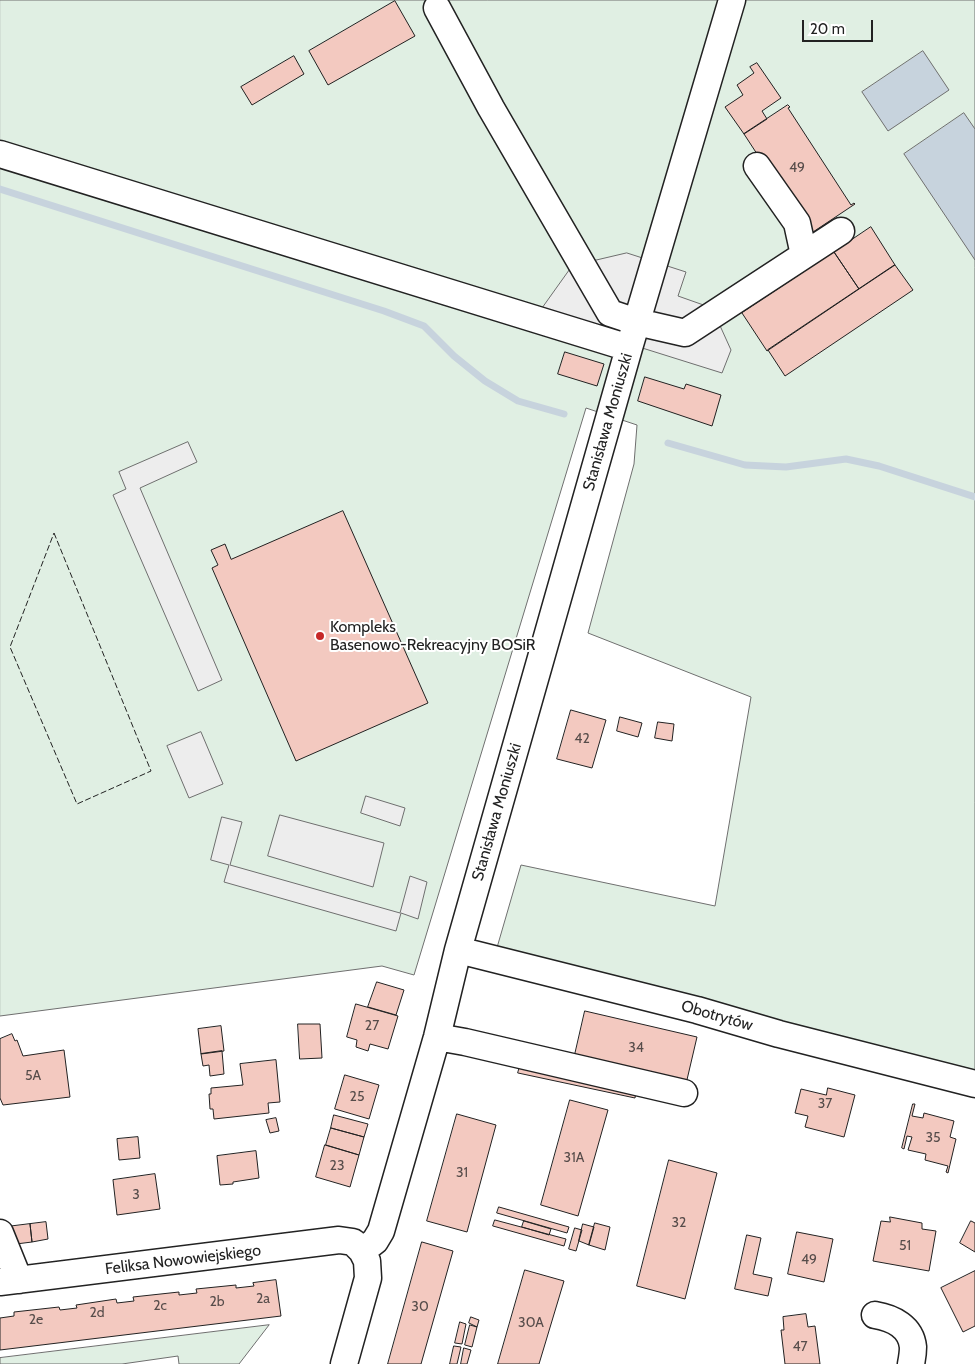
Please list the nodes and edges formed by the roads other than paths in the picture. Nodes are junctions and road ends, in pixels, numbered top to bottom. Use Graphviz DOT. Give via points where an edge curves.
graph roads {
  1 [pos="732,0"];
  2 [pos="437,8"];
  3 [pos="0,154"];
  4 [pos="757,166"];
  5 [pos="841,231"];
  6 [pos="804,255"];
  7 [pos="637,322"];
  8 [pos="629,348"];
  9 [pos="458,950"];
  10 [pos="437,1037"];
  11 [pos="975,1084"];
  12 [pos="684,1093"];
  13 [pos="0,1233"];
  14 [pos="362,1251"];
  15 [pos="10,1281"];
  16 [pos="875,1315"];
  17 [pos="344,1364"];
  18 [pos="911,1364"];
  1 -- 7 [label="street, Stanisława Moniuszki"];
  2 -- 7 [label="street" via="610,313"];
  3 -- 8 [label="street"];
  4 -- 6 [label="street" via="797,223"];
  5 -- 6 [label="street"];
  6 -- 7 [label="street" via="685,333"];
  7 -- 8 [label="street, Stanisława Moniuszki"];
  8 -- 9 [label="street, Stanisława Moniuszki"];
  9 -- 10 [label="street, Stanisława Moniuszki"];
  9 -- 11 [label="street, Obotrytów"];
  10 -- 12 [label="street"];
  10 -- 14 [label="street, Stanisława Moniuszki" via="382,1231"];
  13 -- 15 [label="street"];
  14 -- 15 [label="street, Feliksa Nowowiejskiego" via="353,1242 339,1240"];
  14 -- 17 [label="street" via="368,1278"];
  16 -- 18 [label="street" via="897,1321 906,1331 913,1346"];
}
